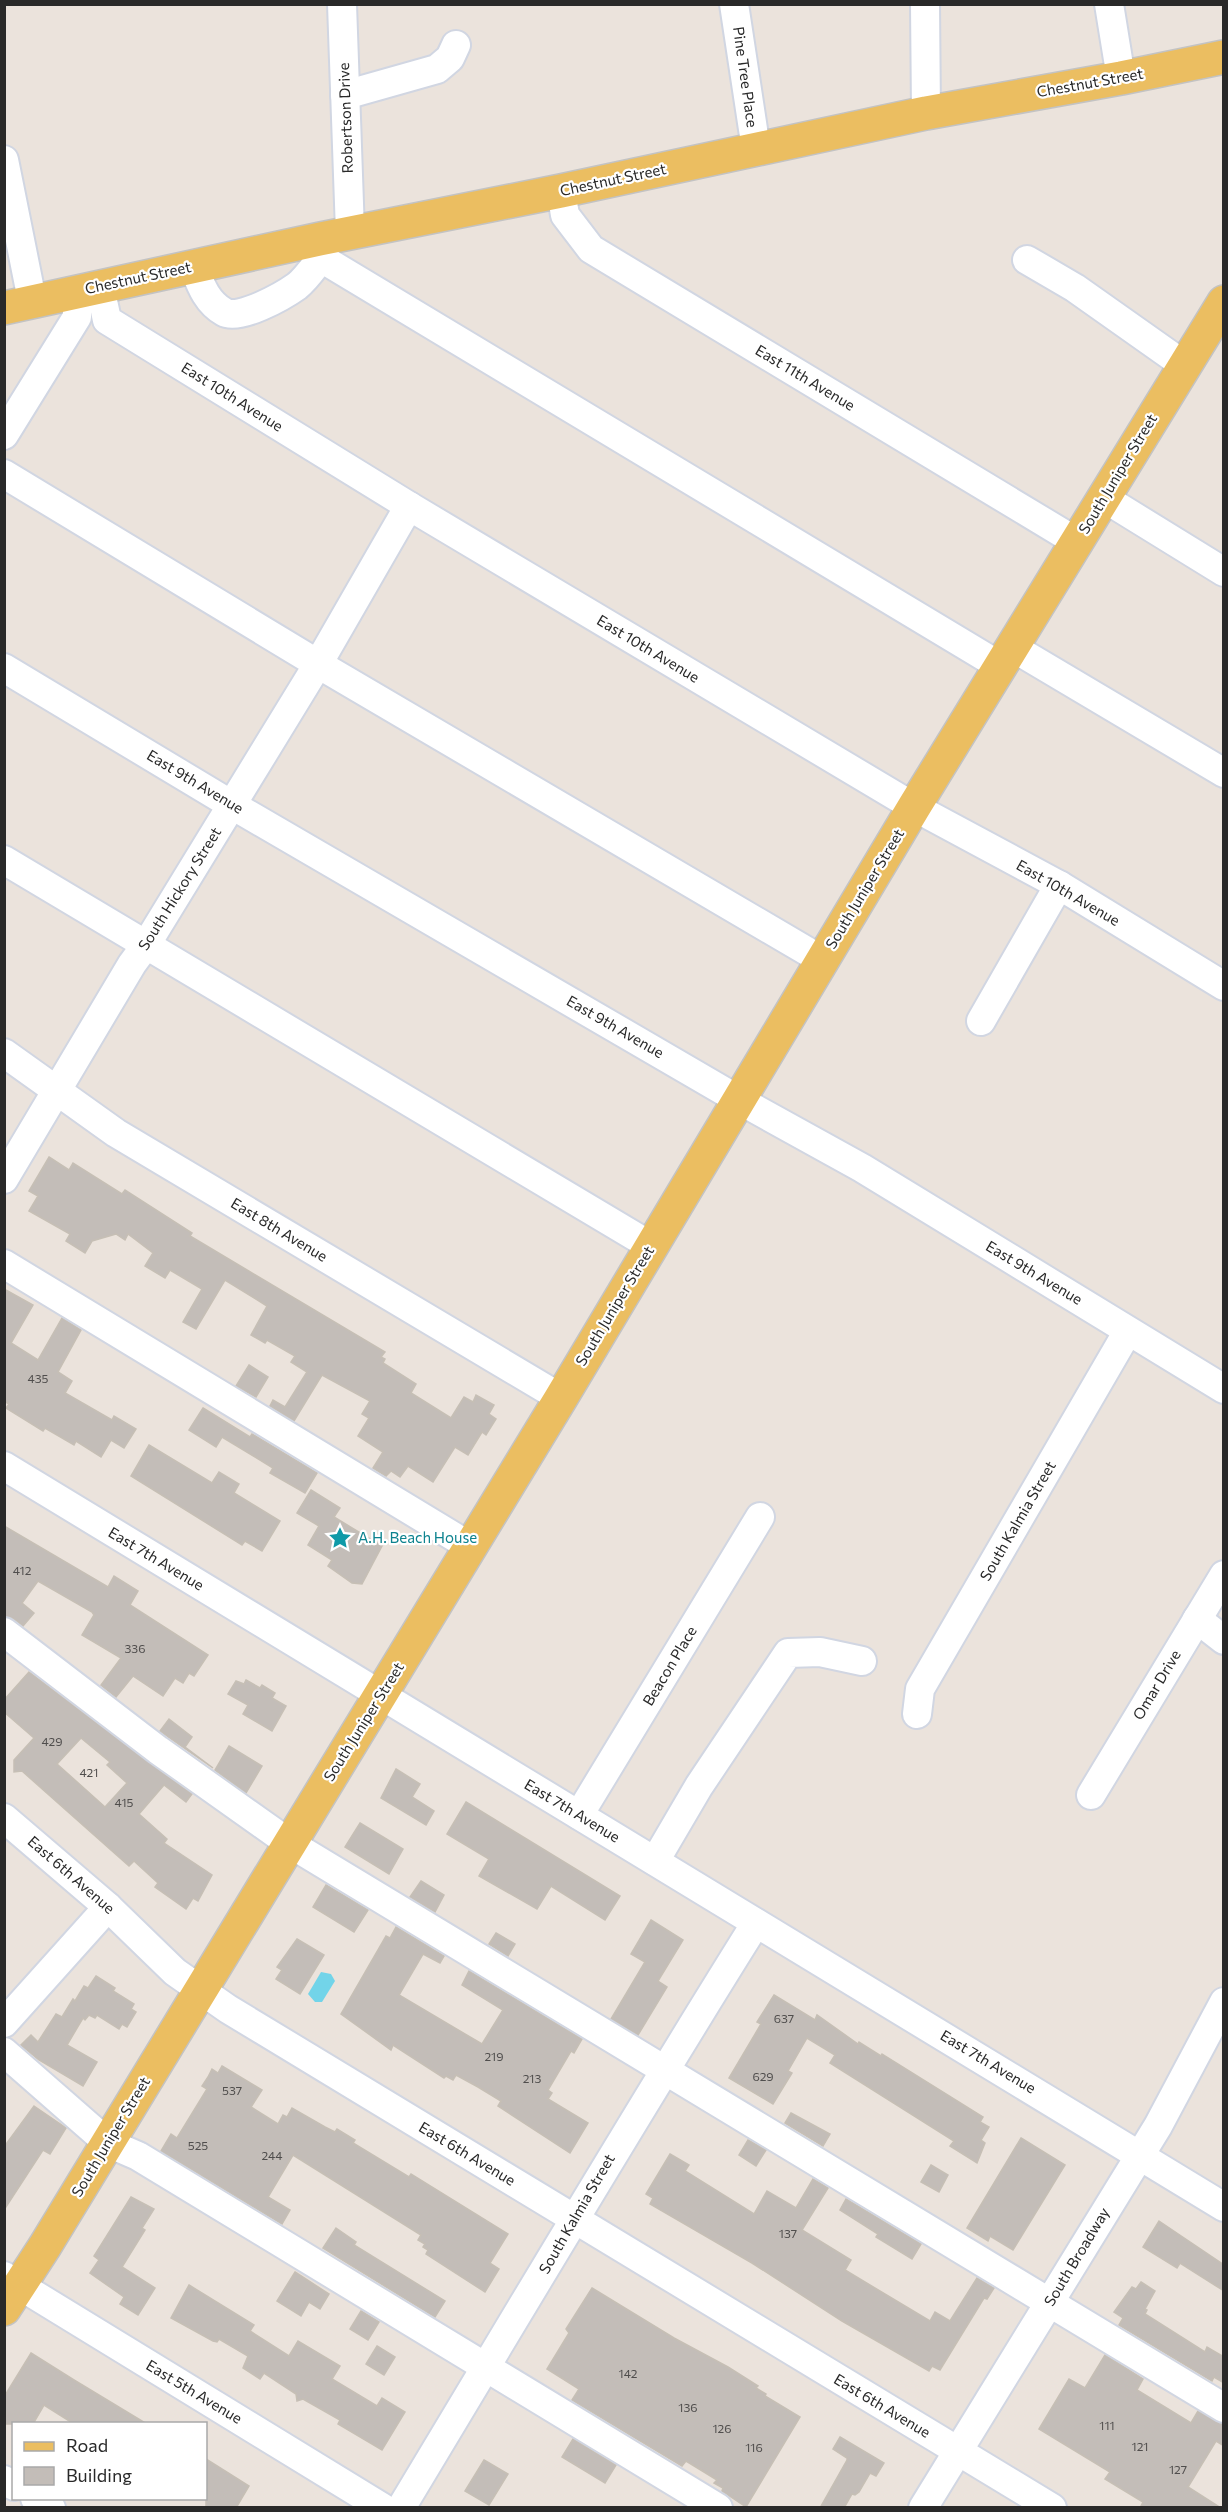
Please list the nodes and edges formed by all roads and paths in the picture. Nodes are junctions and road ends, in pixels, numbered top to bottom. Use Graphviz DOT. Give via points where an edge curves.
graph roads {
  1 [pos="342,4"];
  2 [pos="734,4"];
  3 [pos="925,4"];
  4 [pos="1109,4"];
  5 [pos="456,45"];
  6 [pos="1224,57"];
  7 [pos="1121,78"];
  8 [pos="345,95"];
  9 [pos="926,113"];
  10 [pos="756,149"];
  11 [pos="4,160"];
  12 [pos="561,191"];
  13 [pos="330,243"];
  14 [pos="1027,260"];
  15 [pos="193,266"];
  16 [pos="88,289"];
  17 [pos="1224,302"];
  18 [pos="18,304"];
  19 [pos="1184,365"];
  20 [pos="4,435"];
  21 [pos="4,474"];
  22 [pos="1104,498"];
  23 [pos="409,506"];
  24 [pos="1077,542"];
  25 [pos="1224,572"];
  26 [pos="1006,656"];
  27 [pos="318,664"];
  28 [pos="4,668"];
  29 [pos="1224,773"];
  30 [pos="232,805"];
  31 [pos="914,807"];
  32 [pos="4,860"];
  33 [pos="1059,885"];
  34 [pos="146,945"];
  35 [pos="822,960"];
  36 [pos="1224,986"];
  37 [pos="981,1021"];
  38 [pos="4,1053"];
  39 [pos="58,1090"];
  40 [pos="740,1100"];
  41 [pos="4,1179"];
  42 [pos="651,1246"];
  43 [pos="4,1264"];
  44 [pos="1128,1331"];
  45 [pos="1224,1389"];
  46 [pos="561,1398"];
  47 [pos="4,1467"];
  48 [pos="760,1517"];
  49 [pos="471,1546"];
  50 [pos="1224,1575"];
  51 [pos="1197,1619"];
  52 [pos="4,1632"];
  53 [pos="1224,1640"];
  54 [pos="862,1661"];
  55 [pos="380,1695"];
  56 [pos="917,1714"];
  57 [pos="1091,1795"];
  58 [pos="579,1815"];
  59 [pos="4,1818"];
  60 [pos="289,1843"];
  61 [pos="655,1861"];
  62 [pos="108,1907"];
  63 [pos="756,1923"];
  64 [pos="200,1990"];
  65 [pos="1224,2002"];
  66 [pos="4,2023"];
  67 [pos="4,2052"];
  68 [pos="665,2070"];
  69 [pos="108,2143"];
  70 [pos="1139,2155"];
  71 [pos="1224,2207"];
  72 [pos="574,2219"];
  73 [pos="9,2290"];
  74 [pos="1049,2303"];
  75 [pos="486,2366"];
  76 [pos="1224,2408"];
  77 [pos="958,2451"];
  78 [pos="37,2500"];
  79 [pos="51,2508"];
  80 [pos="383,2508"];
  81 [pos="401,2508"];
  82 [pos="718,2508"];
  83 [pos="923,2508"];
  84 [pos="1052,2508"];
  1 -- 8 [label="street, Robertson Drive"];
  2 -- 10 [label="street, Pine Tree Place"];
  3 -- 9 [label="street"];
  4 -- 7 [label="street"];
  5 -- 8 [label="street" via="450,58 437,69"];
  6 -- 7 [label="main road, Chestnut Street"];
  7 -- 9 [label="main road, Chestnut Street"];
  8 -- 13 [label="street, Robertson Drive"];
  9 -- 10 [label="main road, Chestnut Street"];
  10 -- 12 [label="main road, Chestnut Street"];
  11 -- 18 [label="street"];
  12 -- 13 [label="main road, Chestnut Street"];
  12 -- 24 [label="street, East 11th Avenue" via="565,215 591,249"];
  13 -- 15 [label="main road, Chestnut Street"];
  13 -- 15 [label="street" via="297,286 237,315 225,313 206,296"];
  13 -- 26 [label="street"];
  14 -- 19 [label="street" via="1075,288"];
  15 -- 16 [label="main road, Chestnut Street"];
  16 -- 18 [label="main road, Chestnut Street"];
  16 -- 20 [label="street" via="76,316"];
  16 -- 23 [label="street, East 10th Avenue" via="107,320"];
  17 -- 19 [label="main road, South Juniper Street"];
  19 -- 22 [label="main road, South Juniper Street"];
  21 -- 27 [label="street"];
  22 -- 24 [label="main road, South Juniper Street"];
  22 -- 25 [label="street"];
  23 -- 27 [label="street, South Hickory Street"];
  23 -- 31 [label="street, East 10th Avenue"];
  24 -- 26 [label="main road, South Juniper Street"];
  26 -- 29 [label="street"];
  26 -- 31 [label="main road, South Juniper Street"];
  27 -- 30 [label="street, South Hickory Street"];
  27 -- 35 [label="street"];
  28 -- 30 [label="street, East 9th Avenue"];
  30 -- 34 [label="street, South Hickory Street"];
  30 -- 40 [label="street, East 9th Avenue"];
  31 -- 33 [label="street, East 10th Avenue"];
  31 -- 35 [label="main road, South Juniper Street"];
  32 -- 34 [label="street"];
  33 -- 36 [label="street, East 10th Avenue"];
  33 -- 37 [label="street"];
  34 -- 39 [label="street, South Hickory Street"];
  34 -- 42 [label="street"];
  35 -- 40 [label="main road, South Juniper Street"];
  38 -- 39 [label="street, East 8th Avenue"];
  39 -- 41 [label="street, South Hickory Street"];
  39 -- 46 [label="street, East 8th Avenue" via="116,1133"];
  40 -- 42 [label="main road, South Juniper Street"];
  40 -- 44 [label="street, East 9th Avenue" via="862,1168"];
  42 -- 46 [label="main road, South Juniper Street"];
  43 -- 49 [label="street"];
  44 -- 45 [label="street, East 9th Avenue"];
  44 -- 56 [label="street, South Kalmia Street" via="920,1689"];
  46 -- 49 [label="main road, South Juniper Street"];
  47 -- 55 [label="street, East 7th Avenue"];
  48 -- 58 [label="street, Beacon Place"];
  49 -- 55 [label="main road, South Juniper Street"];
  50 -- 51 [label="street, Omar Drive"];
  51 -- 53 [label="street"];
  51 -- 57 [label="street, Omar Drive"];
  52 -- 60 [label="street" via="158,1750"];
  54 -- 61 [label="street" via="820,1652 788,1653 699,1786"];
  55 -- 58 [label="street, East 7th Avenue"];
  55 -- 60 [label="main road, South Juniper Street"];
  58 -- 61 [label="street, East 7th Avenue"];
  59 -- 62 [label="street, East 6th Avenue"];
  60 -- 64 [label="main road, South Juniper Street"];
  60 -- 68 [label="street"];
  61 -- 63 [label="street, East 7th Avenue"];
  62 -- 64 [label="street, East 6th Avenue" via="175,1972"];
  62 -- 66 [label="street"];
  63 -- 68 [label="street, South Kalmia Street"];
  63 -- 70 [label="street, East 7th Avenue"];
  64 -- 69 [label="main road, South Juniper Street"];
  64 -- 72 [label="street, East 6th Avenue"];
  65 -- 70 [label="street, South Broadway"];
  67 -- 69 [label="street"];
  68 -- 72 [label="street, South Kalmia Street"];
  68 -- 74 [label="street"];
  69 -- 73 [label="main road, South Juniper Street"];
  69 -- 75 [label="street" via="138,2156"];
  70 -- 71 [label="street, East 7th Avenue"];
  70 -- 74 [label="street, South Broadway"];
  72 -- 75 [label="street, South Kalmia Street"];
  72 -- 77 [label="street, East 6th Avenue"];
  73 -- 80 [label="street, East 5th Avenue"];
  74 -- 76 [label="street"];
  74 -- 77 [label="street, South Broadway"];
  75 -- 81 [label="street, South Kalmia Street"];
  75 -- 82 [label="street"];
  77 -- 83 [label="street, South Broadway"];
  77 -- 84 [label="street, East 6th Avenue"];
  78 -- 79 [label="street"];
}
